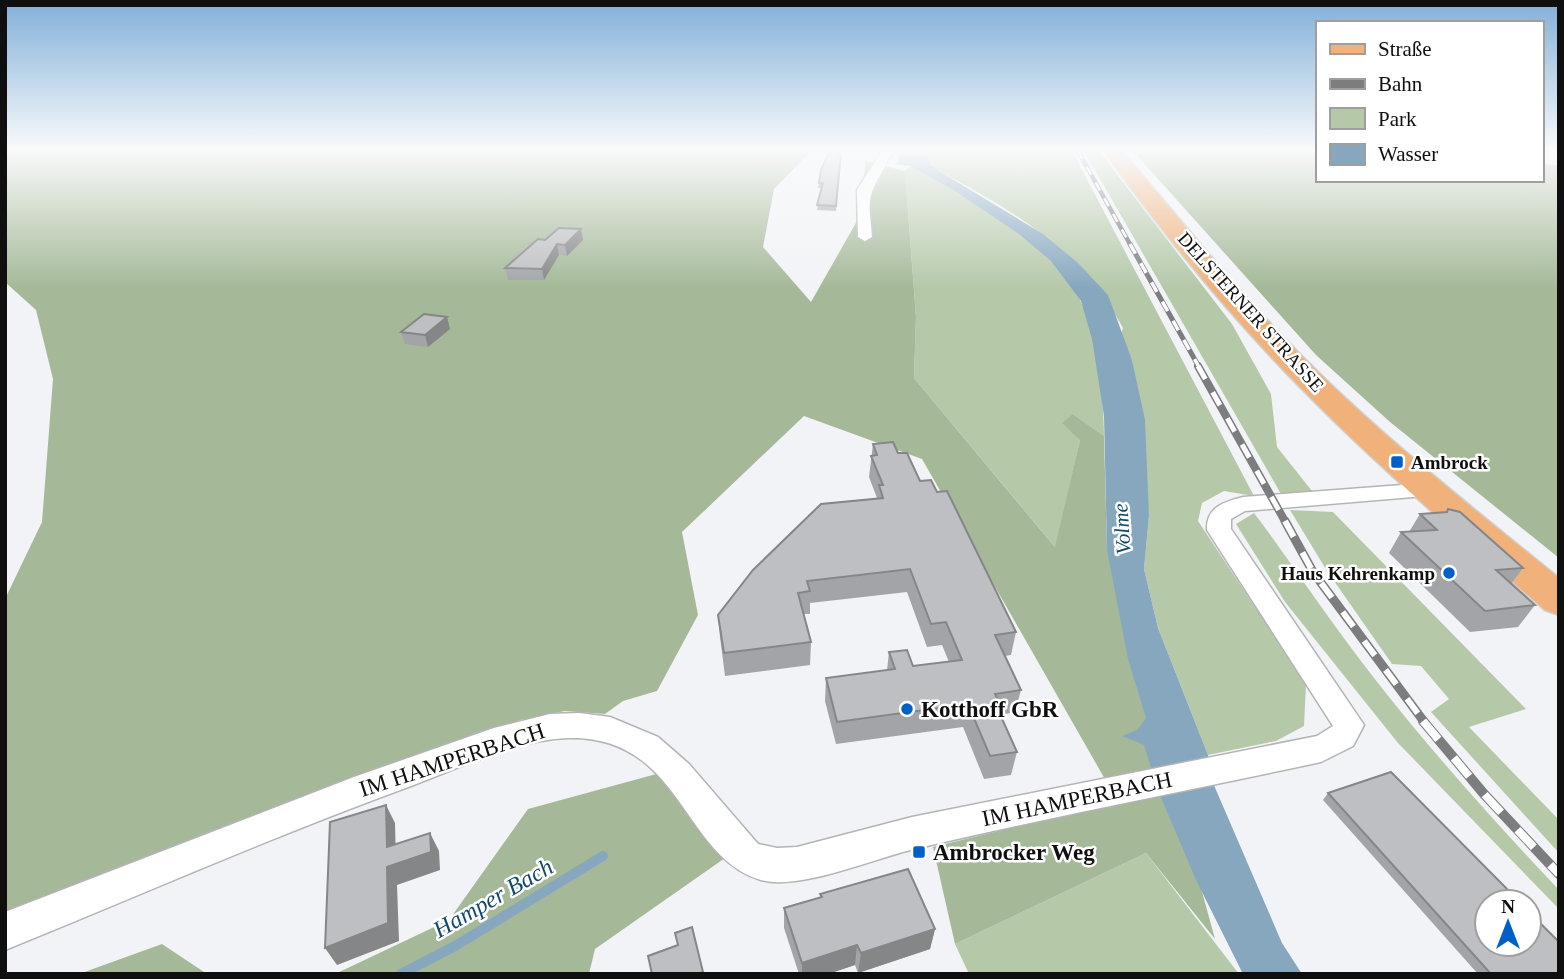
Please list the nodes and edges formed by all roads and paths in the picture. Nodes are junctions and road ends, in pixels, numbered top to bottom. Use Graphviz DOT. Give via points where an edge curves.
graph roads {
  1 [pos="863,197"];
  2 [pos="1151,197"];
  3 [pos="865,236"];
  4 [pos="1429,489"];
  5 [pos="1559,600"];
  6 [pos="5,931"];
  1 -- 3 [label="street"];
  2 -- 4 [label="main road, DELSTERNER STRASSE" via="1276,346"];
  4 -- 5 [label="main road, DELSTERNER STRASSE"];
  4 -- 6 [label="street, IM HAMPERBACH" via="1243,504 1221,512 1219,530 1349,724 1346,734 1321,749 912,833 797,864 766,865 736,846 668,765 646,746 598,728 551,727 348,794"];
}
